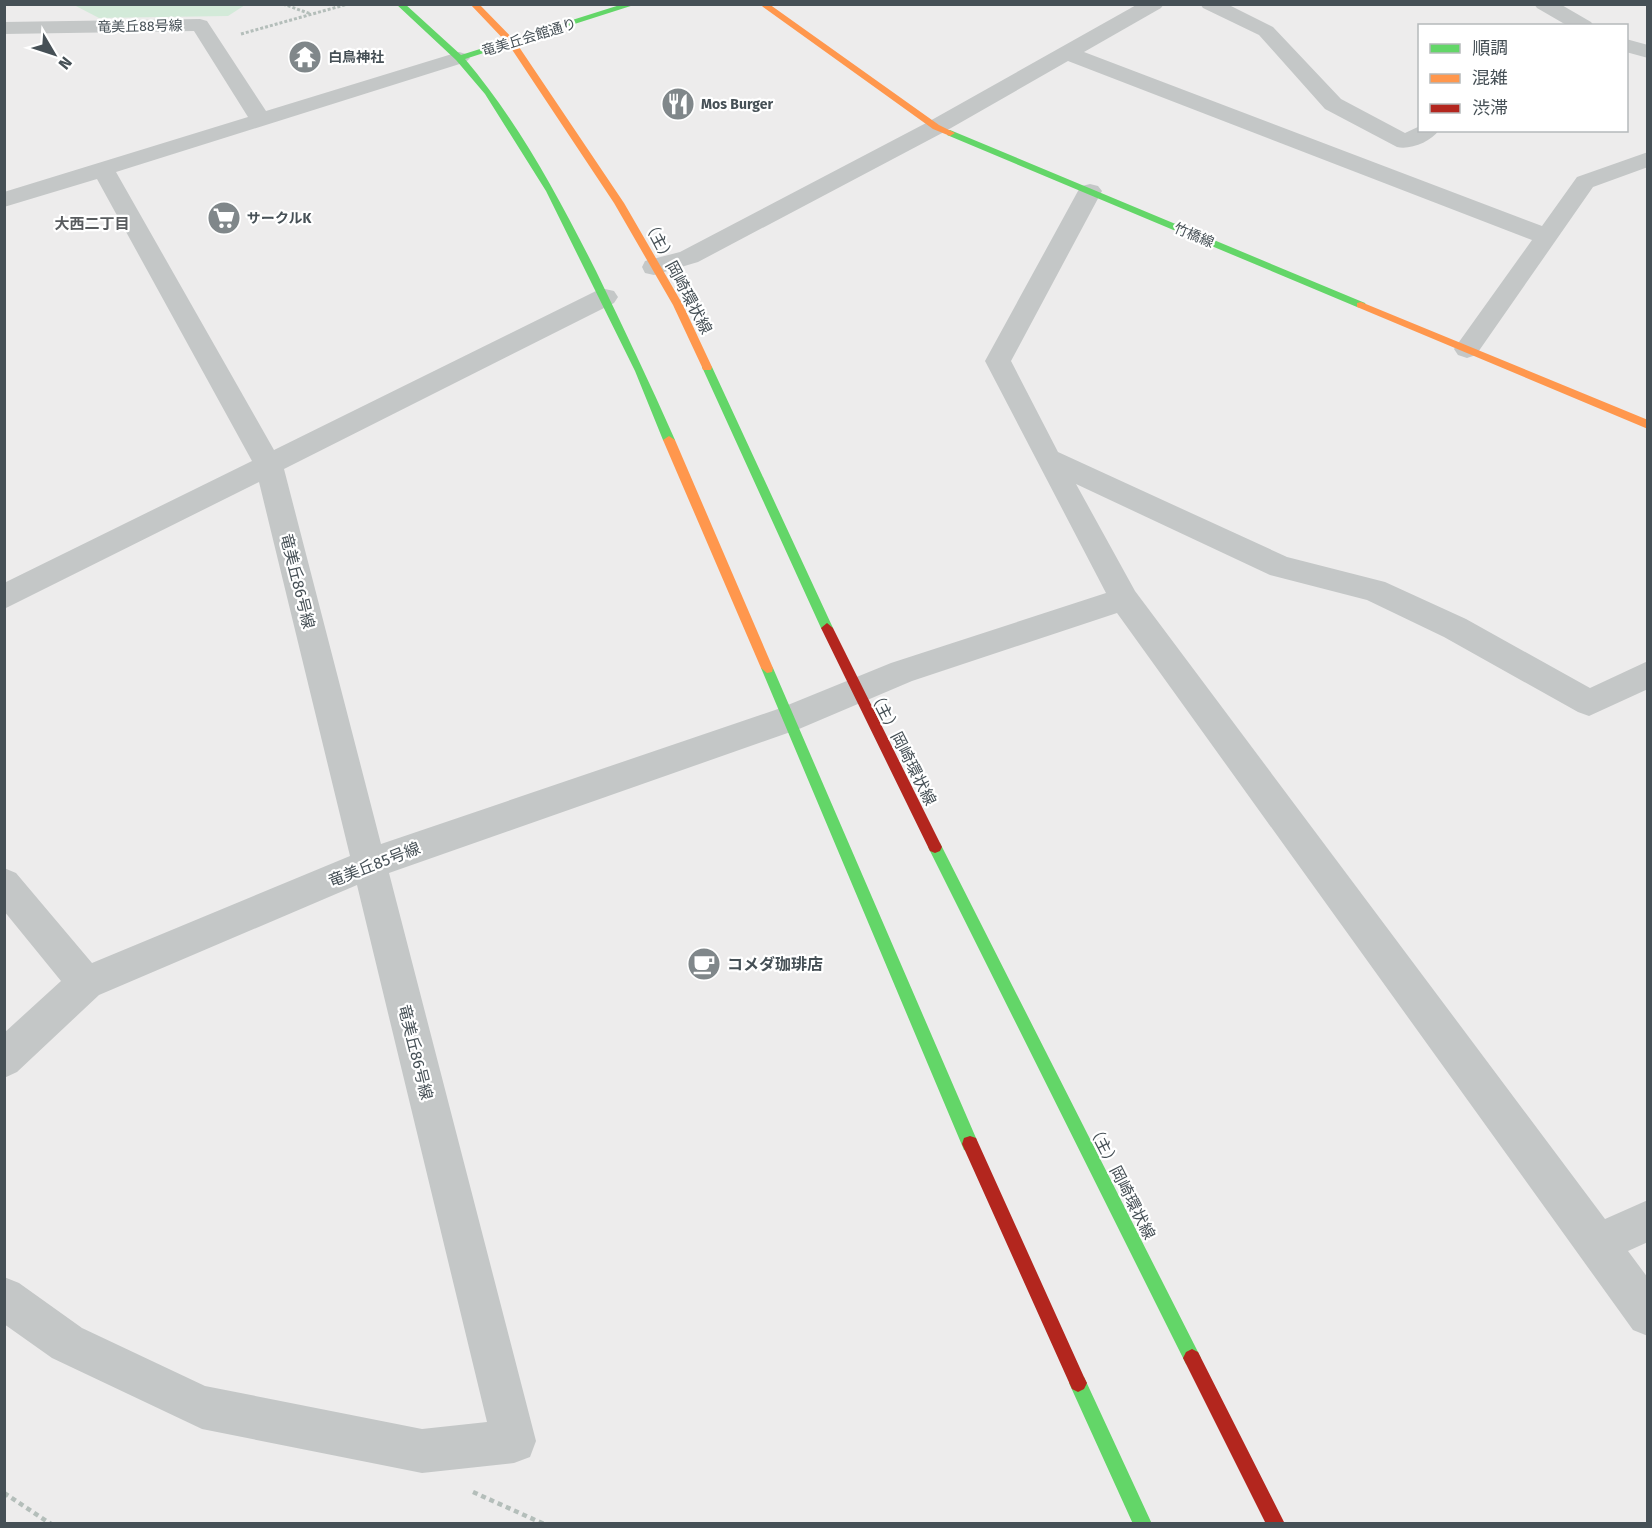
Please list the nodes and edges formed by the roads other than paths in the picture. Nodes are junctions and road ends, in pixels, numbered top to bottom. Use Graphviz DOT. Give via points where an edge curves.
graph roads {
  1 [pos="400,4"];
  2 [pos="474,4"];
  3 [pos="633,4"];
  4 [pos="763,4"];
  5 [pos="1154,4"];
  6 [pos="1210,4"];
  7 [pos="1544,4"];
  8 [pos="1580,24"];
  9 [pos="4,28"];
  10 [pos="512,43"];
  11 [pos="1628,46"];
  12 [pos="1647,52"];
  13 [pos="1066,53"];
  14 [pos="459,58"];
  15 [pos="260,119"];
  16 [pos="936,127"];
  17 [pos="1424,132"];
  18 [pos="1647,159"];
  19 [pos="103,169"];
  20 [pos="1090,191"];
  21 [pos="4,200"];
  22 [pos="1545,236"];
  23 [pos="654,267"];
  24 [pos="605,297"];
  25 [pos="1467,349"];
  26 [pos="1647,426"];
  27 [pos="1048,459"];
  28 [pos="269,466"];
  29 [pos="4,597"];
  30 [pos="1125,599"];
  31 [pos="1647,674"];
  32 [pos="856,691"];
  33 [pos="788,719"];
  34 [pos="369,864"];
  35 [pos="4,884"];
  36 [pos="86,983"];
  37 [pos="4,1059"];
  38 [pos="1647,1220"];
  39 [pos="1598,1244"];
  40 [pos="4,1298"];
  41 [pos="1647,1315"];
  42 [pos="1143,1524"];
  43 [pos="1276,1524"];
  1 -- 14 [label="main road"];
  2 -- 10 [label="main road, （主）岡崎環状線"];
  3 -- 10 [label="main road, 竜美丘会館通り"];
  4 -- 16 [label="main road, 竹橋線"];
  5 -- 13 [label="street"];
  6 -- 17 [label="street" via="1266,30 1334,104 1406,142"];
  7 -- 8 [label="street"];
  9 -- 15 [label="street, 竜美丘88号線" via="200,25"];
  10 -- 14 [label="main road, 竜美丘会館通り"];
  10 -- 23 [label="main road, （主）岡崎環状線" via="619,203"];
  11 -- 12 [label="street"];
  13 -- 16 [label="street"];
  13 -- 22 [label="street"];
  14 -- 15 [label="street"];
  14 -- 24 [label="main road" via="489,93 551,190"];
  15 -- 19 [label="street"];
  16 -- 20 [label="main road, 竹橋線"];
  16 -- 23 [label="street" via="689,257"];
  18 -- 22 [label="street" via="1585,183"];
  19 -- 21 [label="street"];
  19 -- 28 [label="street, 竜美丘86号線"];
  20 -- 25 [label="main road, 竹橋線"];
  20 -- 27 [label="street" via="998,361"];
  22 -- 25 [label="street"];
  23 -- 32 [label="main road, （主）岡崎環状線" via="678,305"];
  24 -- 28 [label="street"];
  24 -- 33 [label="main road"];
  25 -- 26 [label="main road, 竹橋線"];
  27 -- 30 [label="street"];
  27 -- 31 [label="street" via="1280,567 1374,590 1455,628 1589,703"];
  28 -- 29 [label="street"];
  28 -- 34 [label="street, 竜美丘86号線"];
  30 -- 32 [label="street, 竜美丘85号線" via="902,672"];
  30 -- 39 [label="street"];
  32 -- 33 [label="street, 竜美丘85号線"];
  32 -- 43 [label="main road, （主）岡崎環状線"];
  33 -- 34 [label="street, 竜美丘85号線"];
  33 -- 42 [label="main road" via="997,1206"];
  34 -- 36 [label="street, 竜美丘85号線"];
  34 -- 40 [label="street, 竜美丘86号線" via="514,1441 422,1451 202,1407 67,1343"];
  35 -- 36 [label="street"];
  36 -- 37 [label="street"];
  38 -- 39 [label="street"];
  39 -- 41 [label="street"];
}
